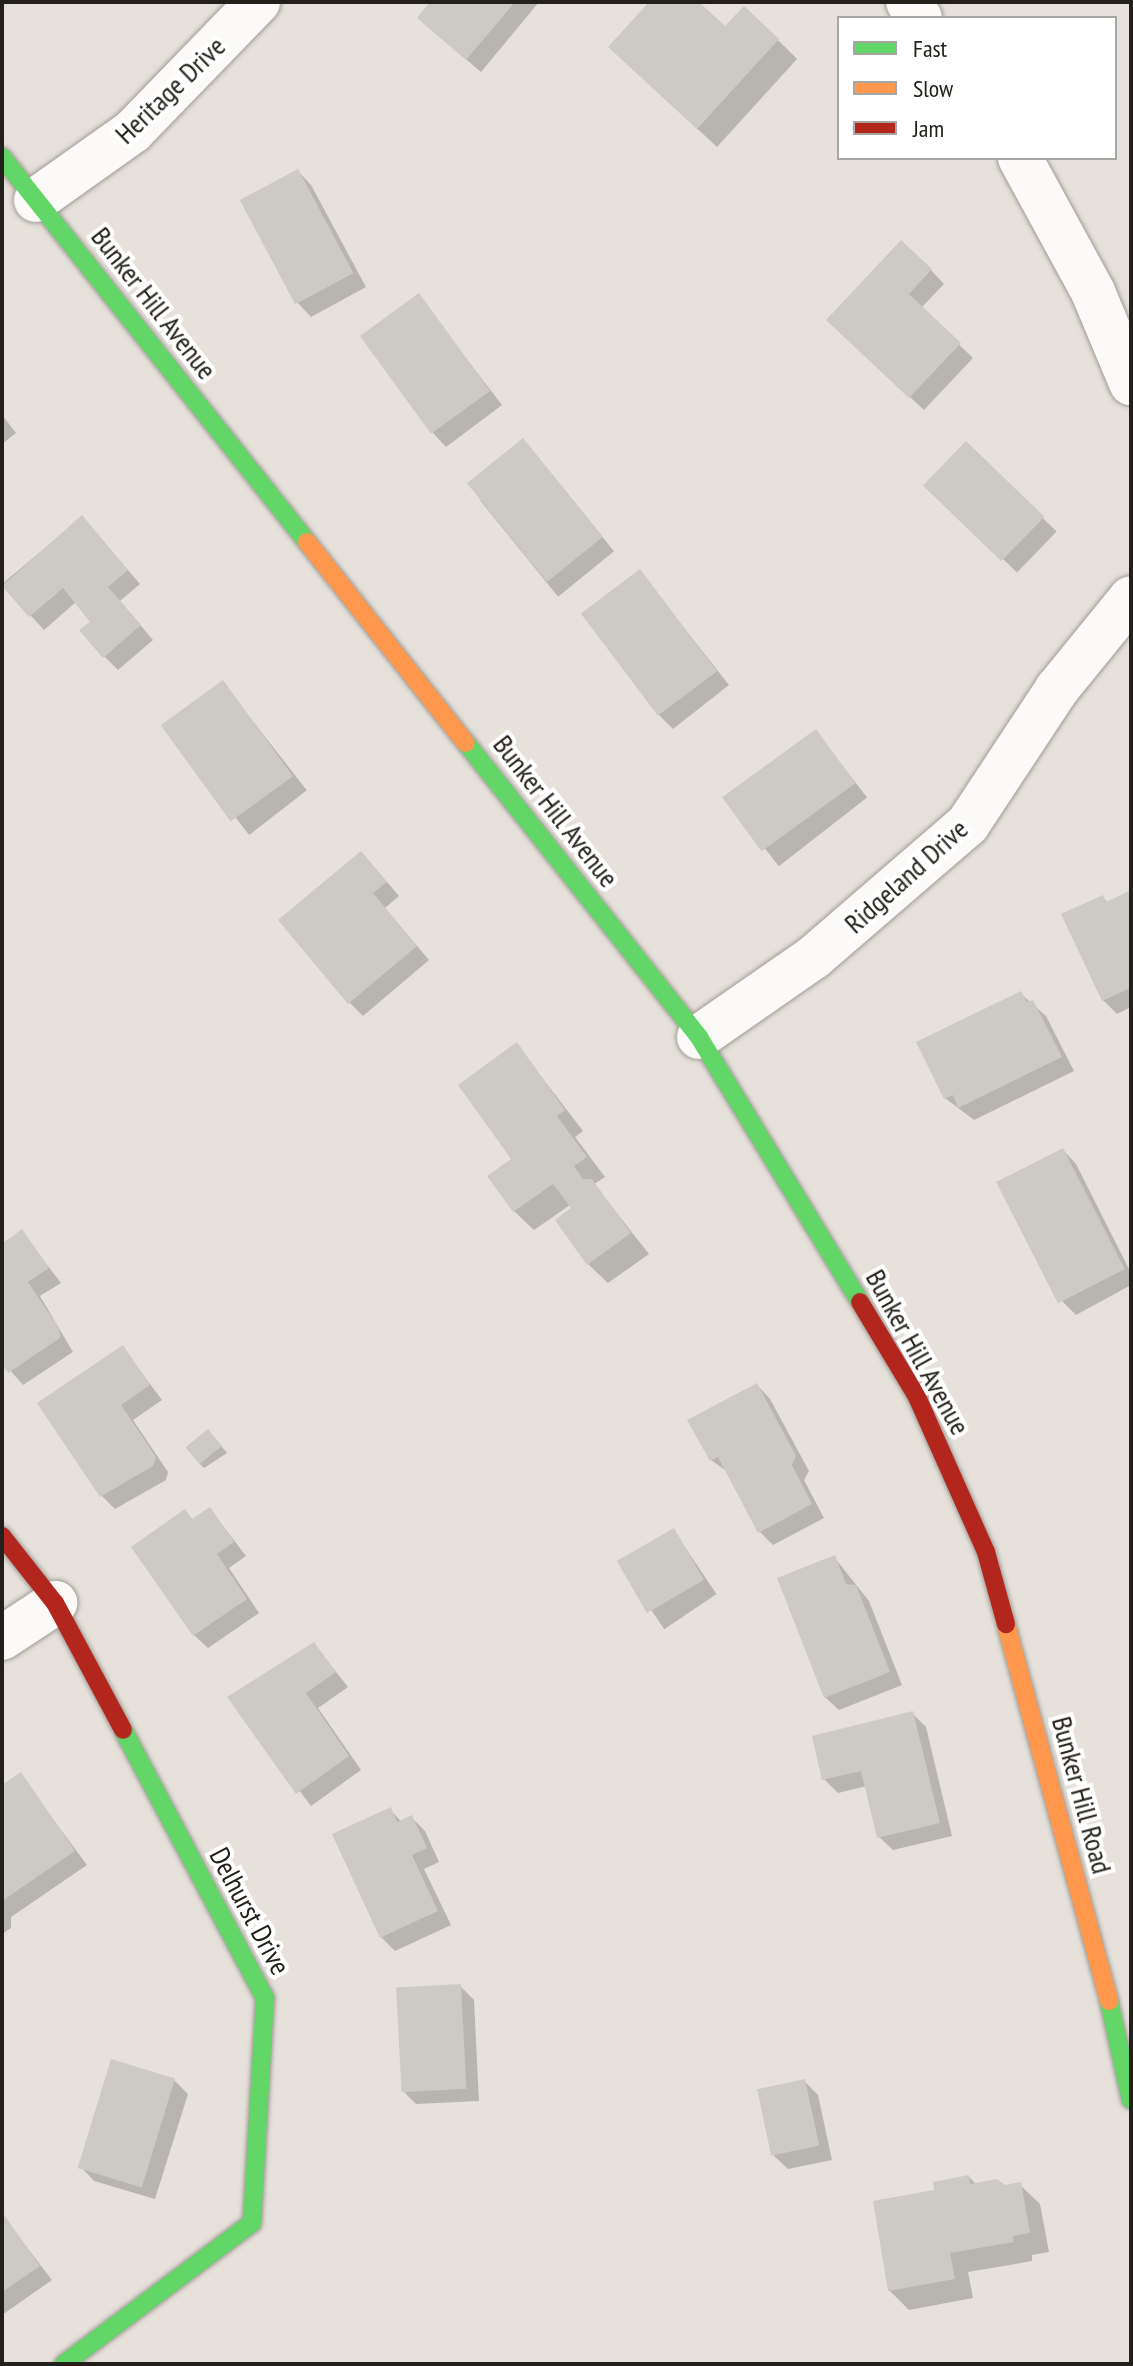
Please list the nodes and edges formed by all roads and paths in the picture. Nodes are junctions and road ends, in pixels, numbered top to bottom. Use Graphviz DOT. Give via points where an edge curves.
graph roads {
  1 [pos="258,2"];
  2 [pos="2,157"];
  3 [pos="1021,160"];
  4 [pos="36,200"];
  5 [pos="1131,383"];
  6 [pos="1131,598"];
  7 [pos="699,1037"];
  8 [pos="2,1536"];
  9 [pos="986,1552"];
  10 [pos="55,1603"];
  11 [pos="2,1638"];
  12 [pos="1131,2100"];
  13 [pos="64,2364"];
  1 -- 4 [label="street, Heritage Drive" via="133,131"];
  2 -- 4 [label="main road, Bunker Hill Avenue"];
  3 -- 5 [label="street" via="1093,292"];
  4 -- 7 [label="main road, Bunker Hill Avenue"];
  6 -- 7 [label="street, Ridgeland Drive" via="1057,689 968,824 814,957"];
  7 -- 9 [label="main road, Bunker Hill Avenue" via="917,1397"];
  8 -- 10 [label="main road, Delhurst Drive"];
  9 -- 12 [label="main road, Bunker Hill Road" via="1115,2022"];
  10 -- 11 [label="street"];
  10 -- 13 [label="main road, Delhurst Drive" via="265,1998 252,2223"];
}
